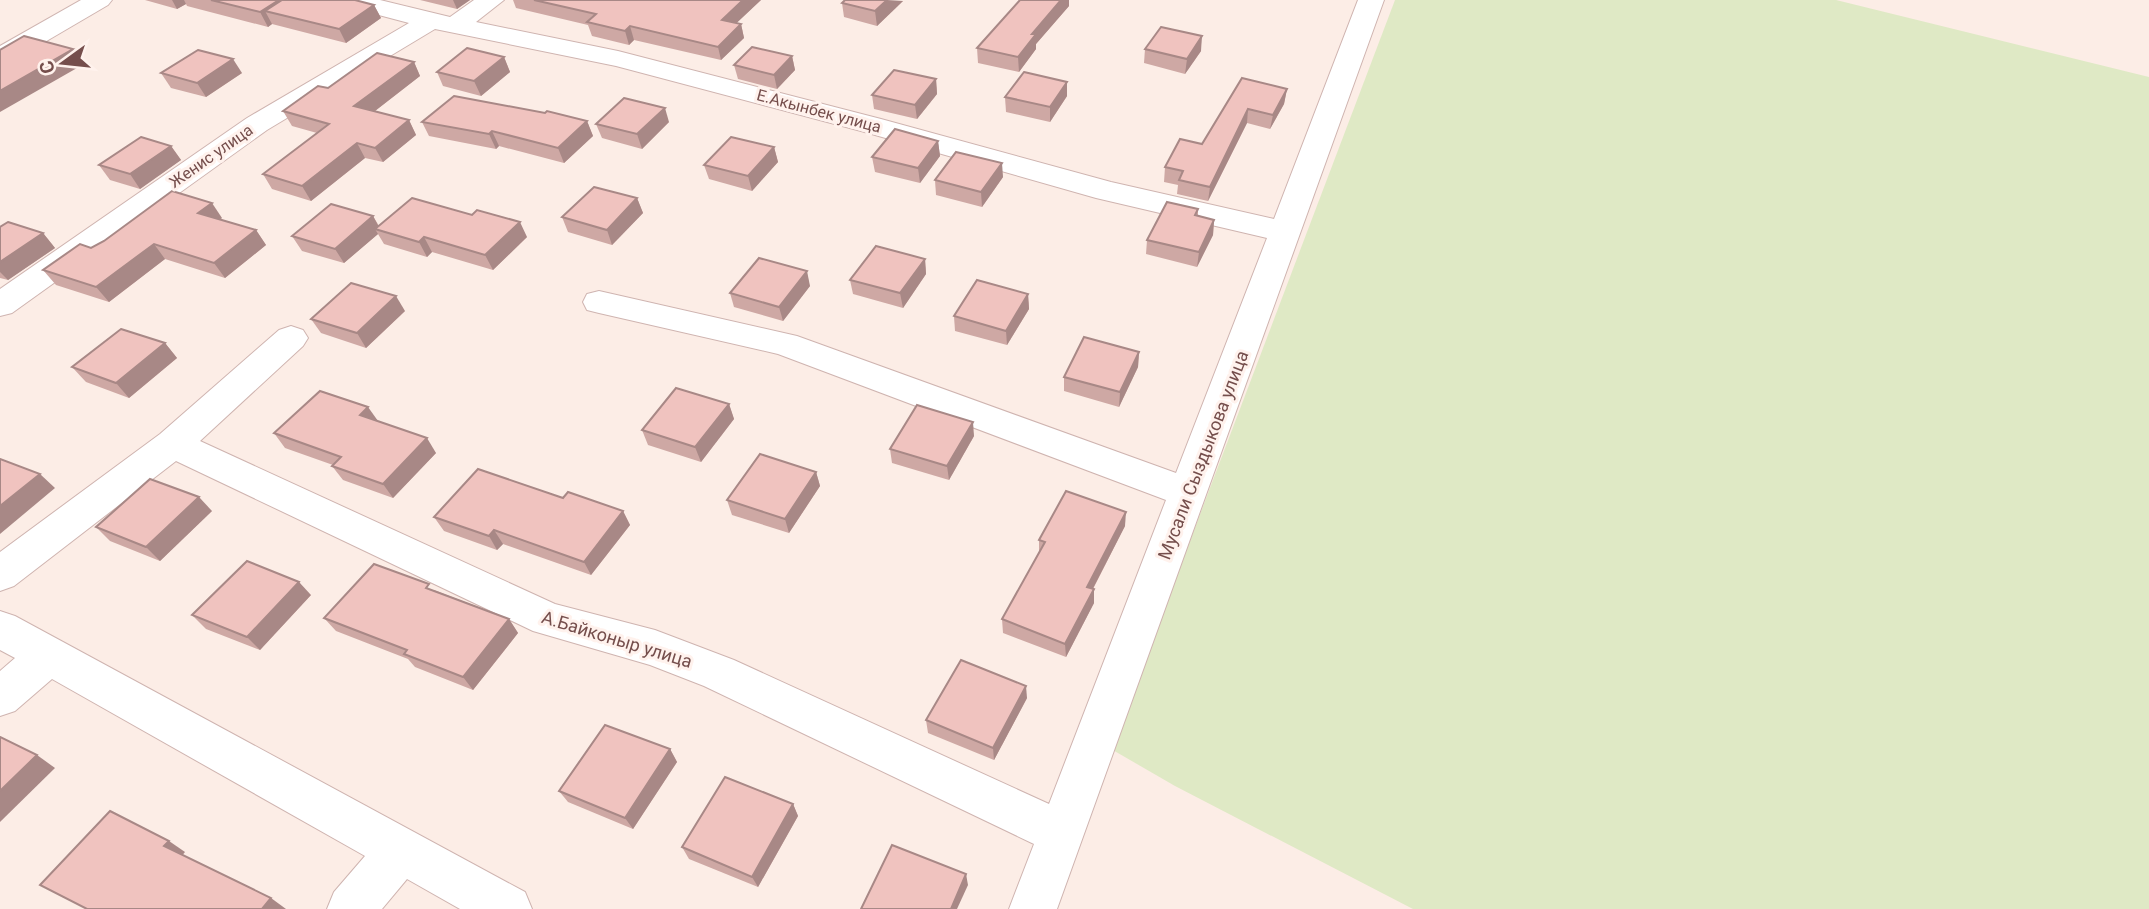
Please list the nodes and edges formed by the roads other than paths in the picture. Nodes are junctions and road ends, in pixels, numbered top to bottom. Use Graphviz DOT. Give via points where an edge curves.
graph roads {
  1 [pos="99,0"];
  2 [pos="350,0"];
  3 [pos="491,0"];
  4 [pos="1371,0"];
  5 [pos="442,23"];
  6 [pos="0,57"];
  7 [pos="1286,232"];
  8 [pos="599,302"];
  9 [pos="0,305"];
  10 [pos="291,338"];
  11 [pos="173,444"];
  12 [pos="1188,493"];
  13 [pos="0,574"];
  14 [pos="0,629"];
  15 [pos="48,656"];
  16 [pos="0,697"];
  17 [pos="1061,833"];
  18 [pos="401,850"];
  19 [pos="351,909"];
  20 [pos="508,909"];
  21 [pos="1033,909"];
  1 -- 6 [label="street"];
  2 -- 5 [label="street, Е.Акынбек улица"];
  3 -- 5 [label="street, Женис улица"];
  4 -- 7 [label="street, Мусали Сыздыкова улица"];
  5 -- 7 [label="street, Е.Акынбек улица" via="618,59 1107,191"];
  5 -- 9 [label="street, Женис улица" via="257,124"];
  7 -- 12 [label="street, Мусали Сыздыкова улица"];
  8 -- 12 [label="street" via="785,344"];
  10 -- 11 [label="street"];
  11 -- 13 [label="street"];
  11 -- 17 [label="street, А.Байконыр улица" via="547,619 655,648 719,673"];
  12 -- 17 [label="street, Мусали Сыздыкова улица"];
  14 -- 15 [label="street"];
  15 -- 16 [label="street"];
  15 -- 18 [label="street"];
  17 -- 21 [label="street, Мусали Сыздыкова улица"];
  18 -- 19 [label="street"];
  18 -- 20 [label="street"];
}
